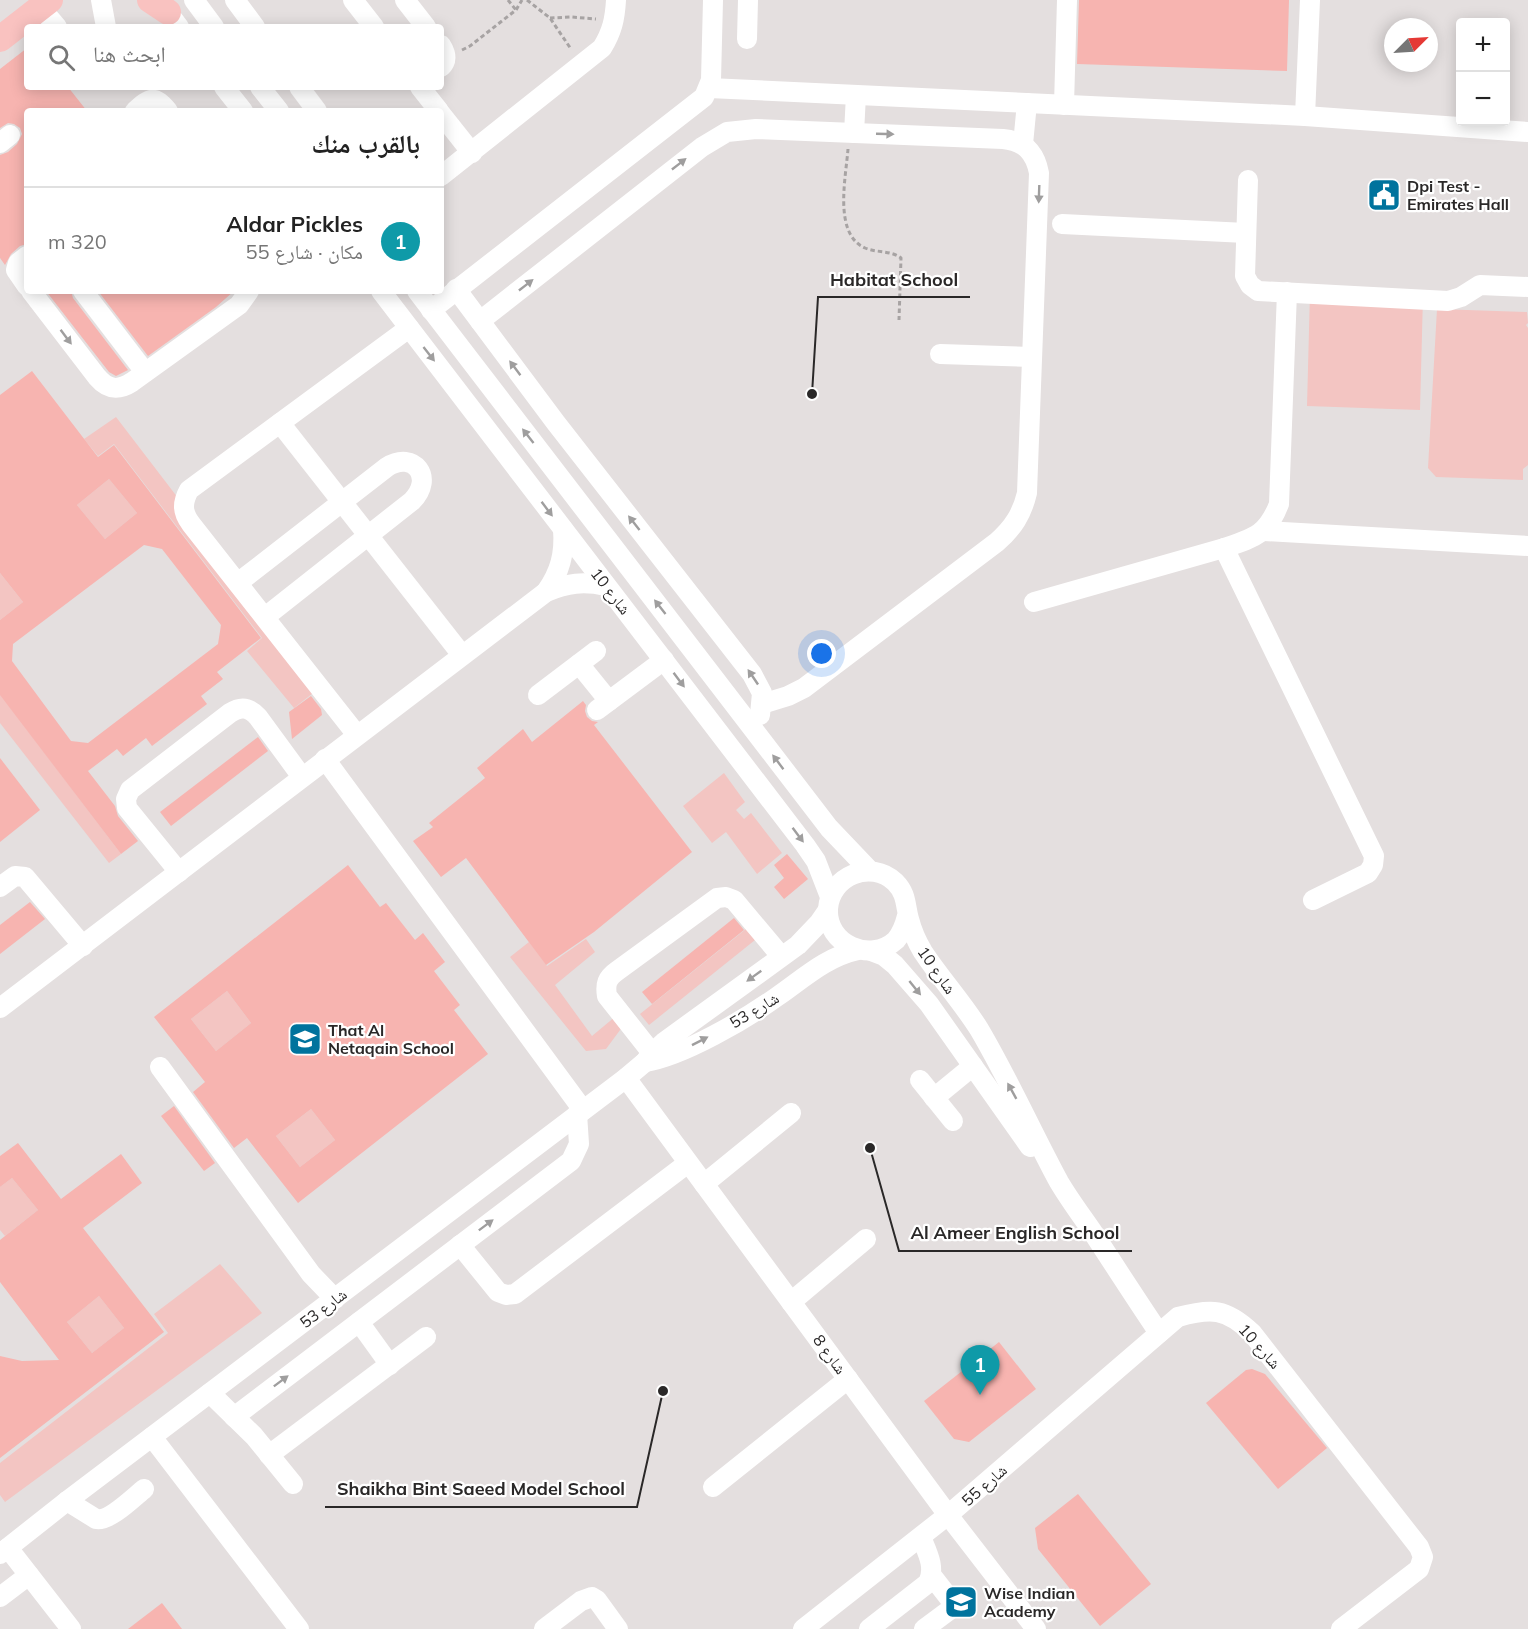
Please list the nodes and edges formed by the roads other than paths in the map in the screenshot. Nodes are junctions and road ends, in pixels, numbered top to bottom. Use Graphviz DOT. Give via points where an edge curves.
graph roads {
  1 [pos="101,0"];
  2 [pos="194,0"];
  3 [pos="235,0"];
  4 [pos="405,0"];
  5 [pos="616,0"];
  6 [pos="713,0"];
  7 [pos="748,0"];
  8 [pos="1067,0"];
  9 [pos="1310,0"];
  10 [pos="38,2"];
  11 [pos="362,3"];
  12 [pos="0,20"];
  13 [pos="55,24"];
  14 [pos="105,24"];
  15 [pos="212,24"];
  16 [pos="253,24"];
  17 [pos="372,24"];
  18 [pos="424,24"];
  19 [pos="0,39"];
  20 [pos="747,39"];
  21 [pos="709,88"];
  22 [pos="226,90"];
  23 [pos="262,90"];
  24 [pos="301,90"];
  25 [pos="422,90"];
  26 [pos="856,95"];
  27 [pos="1027,103"];
  28 [pos="1064,105"];
  29 [pos="139,108"];
  30 [pos="166,108"];
  31 [pos="241,108"];
  32 [pos="277,108"];
  33 [pos="315,108"];
  34 [pos="437,108"];
  35 [pos="1305,116"];
  36 [pos="444,117"];
  37 [pos="1528,132"];
  38 [pos="852,133"];
  39 [pos="1023,144"];
  40 [pos="472,153"];
  41 [pos="444,174"];
  42 [pos="1248,180"];
  43 [pos="1062,224"];
  44 [pos="1246,232"];
  45 [pos="24,258"];
  46 [pos="24,282"];
  47 [pos="1528,287"];
  48 [pos="456,289"];
  49 [pos="1287,292"];
  50 [pos="33,294"];
  51 [pos="85,294"];
  52 [pos="247,294"];
  53 [pos="383,294"];
  54 [pos="419,294"];
  55 [pos="431,310"];
  56 [pos="480,321"];
  57 [pos="409,328"];
  58 [pos="940,354"];
  59 [pos="1032,357"];
  60 [pos="145,372"];
  61 [pos="280,423"];
  62 [pos="342,502"];
  63 [pos="563,529"];
  64 [pos="1264,531"];
  65 [pos="368,536"];
  66 [pos="1528,546"];
  67 [pos="1224,548"];
  68 [pos="238,582"];
  69 [pos="606,586"];
  70 [pos="546,592"];
  71 [pos="1034,602"];
  72 [pos="265,617"];
  73 [pos="596,651"];
  74 [pos="462,655"];
  75 [pos="664,660"];
  76 [pos="579,664"];
  77 [pos="538,695"];
  78 [pos="762,704"];
  79 [pos="756,732"];
  80 [pos="357,735"];
  81 [pos="325,759"];
  82 [pos="302,777"];
  83 [pos="870,871"];
  84 [pos="179,872"];
  85 [pos="0,887"];
  86 [pos="1313,900"];
  87 [pos="829,903"];
  88 [pos="907,916"];
  89 [pos="83,946"];
  90 [pos="864,950"];
  91 [pos="781,956"];
  92 [pos="0,1008"];
  93 [pos="649,1057"];
  94 [pos="994,1059"];
  95 [pos="160,1067"];
  96 [pos="975,1069"];
  97 [pos="626,1078"];
  98 [pos="920,1080"];
  99 [pos="934,1098"];
  100 [pos="580,1112"];
  101 [pos="791,1113"];
  102 [pos="953,1121"];
  103 [pos="688,1163"];
  104 [pos="1058,1180"];
  105 [pos="704,1184"];
  106 [pos="866,1239"];
  107 [pos="460,1245"];
  108 [pos="395,1254"];
  109 [pos="434,1264"];
  110 [pos="335,1299"];
  111 [pos="791,1302"];
  112 [pos="358,1322"];
  113 [pos="1159,1333"];
  114 [pos="426,1337"];
  115 [pos="390,1365"];
  116 [pos="848,1379"];
  117 [pos="210,1393"];
  118 [pos="234,1417"];
  119 [pos="152,1437"];
  120 [pos="269,1455"];
  121 [pos="294,1484"];
  122 [pos="713,1487"];
  123 [pos="144,1489"];
  124 [pos="67,1501"];
  125 [pos="948,1515"];
  126 [pos="921,1537"];
  127 [pos="4,1551"];
  128 [pos="29,1575"];
  129 [pos="932,1576"];
  130 [pos="0,1597"];
  131 [pos="72,1629"];
  132 [pos="299,1629"];
  133 [pos="544,1629"];
  134 [pos="618,1629"];
  135 [pos="803,1629"];
  136 [pos="869,1629"];
  137 [pos="924,1629"];
  138 [pos="1036,1629"];
  139 [pos="1341,1629"];
  1 -- 14 [label="street"];
  2 -- 15 [label="street"];
  3 -- 16 [label="street"];
  4 -- 18 [label="street"];
  5 -- 40 [label="street" via="614,23 602,48"];
  6 -- 21 [label="street"];
  7 -- 20 [label="street"];
  8 -- 28 [label="street"];
  9 -- 35 [label="street"];
  10 -- 12 [label="main road"];
  10 -- 13 [label="street"];
  10 -- 19 [label="main road"];
  11 -- 17 [label="street"];
  21 -- 26 [label="street"];
  21 -- 48 [label="street" via="697,103"];
  22 -- 31 [label="street"];
  23 -- 32 [label="street"];
  24 -- 33 [label="street"];
  25 -- 34 [label="street"];
  26 -- 27 [label="street"];
  26 -- 38 [label="street"];
  27 -- 28 [label="street"];
  27 -- 39 [label="street"];
  28 -- 35 [label="street"];
  29 -- 30 [label="street" via="154,99"];
  35 -- 37 [label="street"];
  36 -- 40 [label="street"];
  38 -- 39 [label="street, one-way" via="1003,139"];
  56 -- 38 [label="street, one-way" via="714,138 741,129"];
  39 -- 59 [label="street, one-way" via="1032,152 1039,173"];
  40 -- 41 [label="street"];
  42 -- 44 [label="street"];
  43 -- 44 [label="street"];
  44 -- 49 [label="street" via="1245,276 1250,285 1258,291"];
  45 -- 46 [label="street" via="16,270"];
  47 -- 49 [label="street" via="1480,285 1448,301"];
  48 -- 55 [label="street"];
  48 -- 56 [label="street"];
  49 -- 64 [label="street" via="1279,504"];
  50 -- 60 [label="street, one-way" via="103,385 123,387"];
  51 -- 60 [label="street"];
  52 -- 60 [label="street" via="239,305"];
  53 -- 57 [label="street, شارع 10"];
  54 -- 55 [label="street, شارع 10"];
  79 -- 55 [label="street, شارع 10, one-way"];
  78 -- 56 [label="street, one-way" via="762,693 752,674"];
  57 -- 61 [label="street"];
  57 -- 63 [label="street, شارع 10, one-way"];
  58 -- 59 [label="street"];
  59 -- 78 [label="street" via="1027,493 1017,521 997,542 804,688"];
  61 -- 62 [label="street"];
  61 -- 68 [label="street" via="189,490 184,498 185,517"];
  62 -- 65 [label="street"];
  62 -- 65 [label="street" via="396,461 408,462 418,469 423,481 420,492"];
  62 -- 68 [label="street"];
  63 -- 69 [label="street, شارع 10"];
  63 -- 70 [label="street" via="562,563"];
  64 -- 66 [label="street"];
  64 -- 67 [label="street"];
  65 -- 72 [label="street"];
  65 -- 74 [label="street"];
  67 -- 71 [label="street"];
  67 -- 86 [label="street" via="1374,856 1368,873"];
  68 -- 72 [label="street"];
  69 -- 70 [label="street" via="575,583"];
  69 -- 75 [label="street, شارع 10"];
  70 -- 74 [label="street"];
  72 -- 80 [label="street"];
  73 -- 76 [label="street"];
  74 -- 80 [label="street"];
  75 -- 76 [label="street" via="603,706"];
  75 -- 87 [label="street, شارع 10, one-way" via="806,845 825,879"];
  76 -- 77 [label="street"];
  78 -- 79 [label="street"];
  83 -- 79 [label="street, شارع 10, one-way" via="829,828"];
  80 -- 81 [label="street"];
  81 -- 82 [label="street"];
  81 -- 100 [label="street"];
  82 -- 84 [label="street"];
  82 -- 84 [label="street" via="258,717 245,708 230,713 130,790 127,808"];
  83 -- 87 [label="street" via="846,878 836,886"];
  83 -- 88 [label="street" via="888,877 902,891"];
  84 -- 89 [label="street"];
  85 -- 89 [label="street" via="15,876 25,877"];
  87 -- 90 [label="street" via="830,923 836,935 846,944"];
  87 -- 91 [label="street, شارع 53" via="809,934"];
  88 -- 90 [label="street" via="896,940 884,947"];
  88 -- 94 [label="street, شارع 10" via="919,945 970,1016"];
  89 -- 92 [label="street"];
  93 -- 90 [label="street, شارع 53, one-way" via="662,1059 696,1043 769,1002 830,959"];
  90 -- 96 [label="street, شارع 10, one-way" via="896,964"];
  91 -- 93 [label="street, شارع 53, one-way"];
  91 -- 93 [label="street" via="734,900 717,898 609,977 607,996"];
  93 -- 97 [label="street, شارع 53"];
  94 -- 96 [label="street" via="989,1070 983,1073"];
  104 -- 94 [label="street, شارع 10, one-way"];
  95 -- 110 [label="street" via="311,1274"];
  96 -- 99 [label="street"];
  96 -- 104 [label="street, شارع 10" via="1043,1166"];
  97 -- 100 [label="street, شارع 53"];
  97 -- 103 [label="street, شارع 8"];
  98 -- 99 [label="street"];
  99 -- 102 [label="street"];
  107 -- 100 [label="street, one-way" via="571,1161 579,1144"];
  100 -- 108 [label="street, شارع 53"];
  101 -- 105 [label="street"];
  103 -- 105 [label="street, شارع 8"];
  103 -- 107 [label="street" via="515,1294 498,1292"];
  104 -- 113 [label="street, شارع 10"];
  105 -- 111 [label="street, شارع 8"];
  106 -- 111 [label="street"];
  107 -- 109 [label="street"];
  108 -- 109 [label="street"];
  108 -- 110 [label="street, شارع 53"];
  109 -- 112 [label="street"];
  110 -- 117 [label="street, شارع 53"];
  111 -- 116 [label="street, شارع 8"];
  112 -- 115 [label="street"];
  118 -- 112 [label="street, one-way"];
  113 -- 125 [label="street, شارع 55"];
  113 -- 139 [label="street, شارع 10" via="1178,1317 1202,1310 1227,1314 1240,1322 1413,1538 1423,1557 1419,1569"];
  114 -- 115 [label="street"];
  115 -- 120 [label="street"];
  116 -- 122 [label="street"];
  116 -- 125 [label="street, شارع 8"];
  117 -- 118 [label="street"];
  117 -- 119 [label="street, شارع 53"];
  118 -- 120 [label="street"];
  119 -- 124 [label="street, شارع 53"];
  119 -- 132 [label="street"];
  120 -- 121 [label="street"];
  123 -- 124 [label="street" via="101,1520"];
  124 -- 127 [label="street, شارع 53"];
  125 -- 126 [label="street, شارع 55"];
  125 -- 138 [label="street, شارع 8"];
  126 -- 129 [label="street"];
  126 -- 135 [label="street, شارع 55"];
  127 -- 128 [label="street"];
  128 -- 130 [label="street"];
  128 -- 131 [label="street"];
  129 -- 136 [label="street"];
  129 -- 137 [label="street" via="953,1604"];
  133 -- 134 [label="street" via="580,1601 592,1597"];
}
